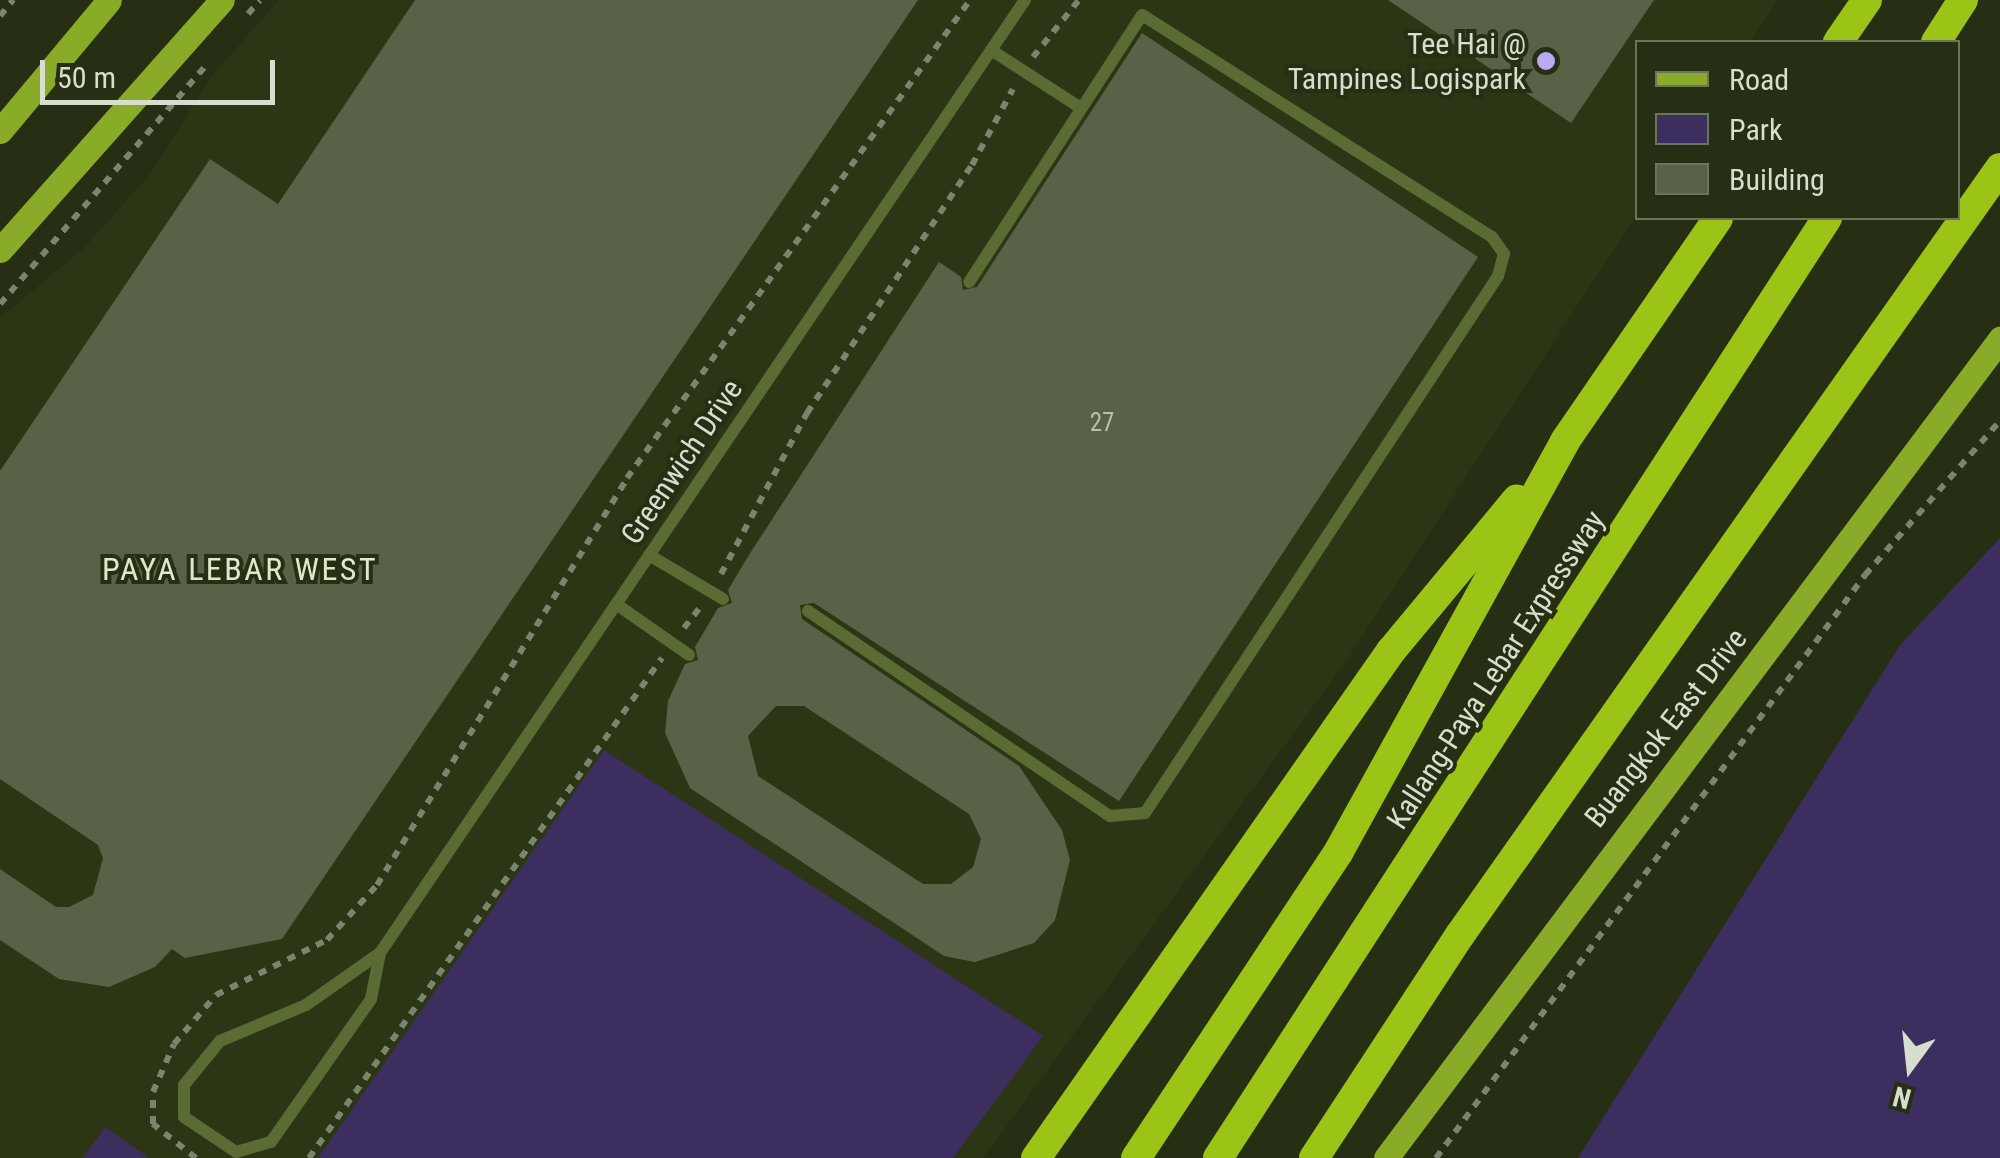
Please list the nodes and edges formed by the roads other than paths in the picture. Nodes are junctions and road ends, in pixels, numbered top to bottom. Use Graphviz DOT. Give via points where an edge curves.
graph roads {
  1 [pos="109,0"];
  2 [pos="222,0"];
  3 [pos="1025,0"];
  4 [pos="1867,0"];
  5 [pos="1963,0"];
  6 [pos="1839,40"];
  7 [pos="1937,40"];
  8 [pos="991,50"];
  9 [pos="1081,108"];
  10 [pos="0,130"];
  11 [pos="2000,168"];
  12 [pos="1717,220"];
  13 [pos="1826,220"];
  14 [pos="0,250"];
  15 [pos="969,282"];
  16 [pos="2000,339"];
  17 [pos="1565,442"];
  18 [pos="650,555"];
  19 [pos="718,595"];
  20 [pos="616,604"];
  21 [pos="808,611"];
  22 [pos="690,656"];
  23 [pos="380,953"];
  24 [pos="1036,1158"];
  25 [pos="1136,1158"];
  26 [pos="1218,1158"];
  27 [pos="1314,1158"];
  28 [pos="1386,1158"];
  1 -- 10 [label="main road"];
  2 -- 14 [label="main road"];
  3 -- 8 [label="lane, Greenwich Drive"];
  4 -- 6 [label="highway"];
  5 -- 7 [label="highway"];
  8 -- 9 [label="lane"];
  8 -- 18 [label="lane, Greenwich Drive"];
  9 -- 15 [label="lane"];
  9 -- 21 [label="lane" via="1134,21 1154,18 1492,237 1504,254 1498,276 1145,813 1110,816"];
  11 -- 27 [label="highway" via="1460,936"];
  12 -- 17 [label="highway, Kallang-Paya Lebar Expressway"];
  13 -- 26 [label="highway, Kallang-Paya Lebar Expressway"];
  16 -- 28 [label="main road, Buangkok East Drive"];
  17 -- 24 [label="highway" via="1391,651"];
  17 -- 25 [label="highway, Kallang-Paya Lebar Expressway" via="1339,850"];
  18 -- 19 [label="lane"];
  18 -- 20 [label="lane, Greenwich Drive"];
  20 -- 22 [label="lane"];
  20 -- 23 [label="lane, Greenwich Drive"];
  23 -- 23 [label="lane, Greenwich Drive" via="371,1000 271,1142 236,1152 184,1116 184,1085 220,1040 306,1005"];
}
